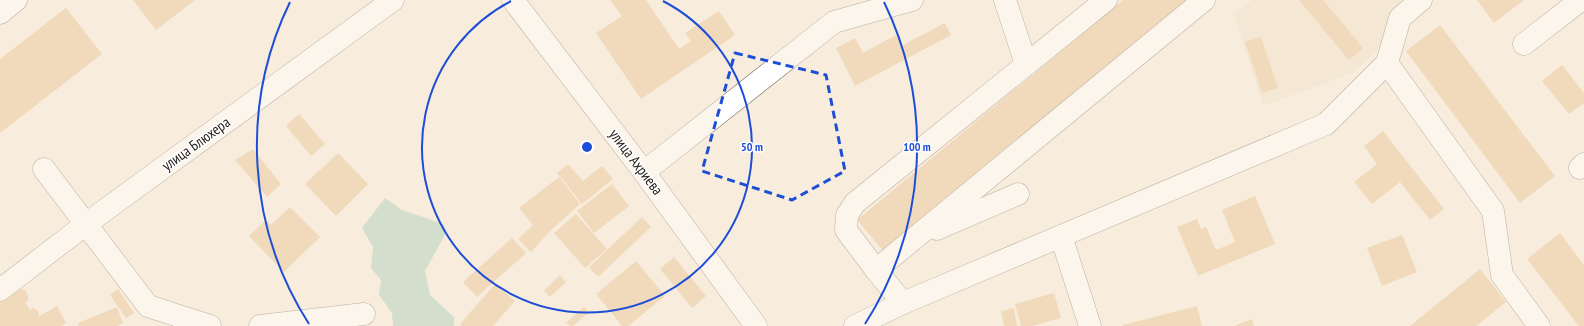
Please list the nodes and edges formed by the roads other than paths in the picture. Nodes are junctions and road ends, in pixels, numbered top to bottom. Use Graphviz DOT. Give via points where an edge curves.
graph roads {
  1 [pos="16,0"];
  2 [pos="393,0"];
  3 [pos="513,0"];
  4 [pos="912,0"];
  5 [pos="1004,0"];
  6 [pos="1106,0"];
  7 [pos="1204,0"];
  8 [pos="1420,0"];
  9 [pos="1581,0"];
  10 [pos="0,12"];
  11 [pos="1524,44"];
  12 [pos="1387,62"];
  13 [pos="1026,64"];
  14 [pos="44,169"];
  15 [pos="644,172"];
  16 [pos="1018,194"];
  17 [pos="86,224"];
  18 [pos="1061,236"];
  19 [pos="912,240"];
  20 [pos="876,270"];
  21 [pos="0,290"];
  22 [pos="903,303"];
  23 [pos="364,314"];
  24 [pos="1531,323"];
  25 [pos="210,326"];
  26 [pos="260,326"];
  27 [pos="756,326"];
  28 [pos="855,326"];
  29 [pos="1090,326"];
  1 -- 10 [label="street"];
  2 -- 17 [label="street, улица Блюхера"];
  3 -- 15 [label="street, улица Ахриева"];
  4 -- 15 [label="street" via="834,22"];
  5 -- 13 [label="street"];
  6 -- 13 [label="street"];
  7 -- 19 [label="street"];
  8 -- 12 [label="street" via="1400,18"];
  9 -- 11 [label="street"];
  12 -- 18 [label="street" via="1326,124"];
  12 -- 24 [label="street" via="1493,211 1502,275"];
  13 -- 20 [label="street" via="855,203 846,215 846,230"];
  14 -- 17 [label="street"];
  15 -- 27 [label="street, улица Ахриева"];
  16 -- 19 [label="street"];
  17 -- 21 [label="street, улица Блюхера"];
  17 -- 25 [label="street" via="148,306"];
  18 -- 22 [label="street"];
  18 -- 29 [label="street"];
  19 -- 20 [label="street"];
  20 -- 22 [label="street"];
  22 -- 28 [label="street"];
  23 -- 26 [label="street"];
}
